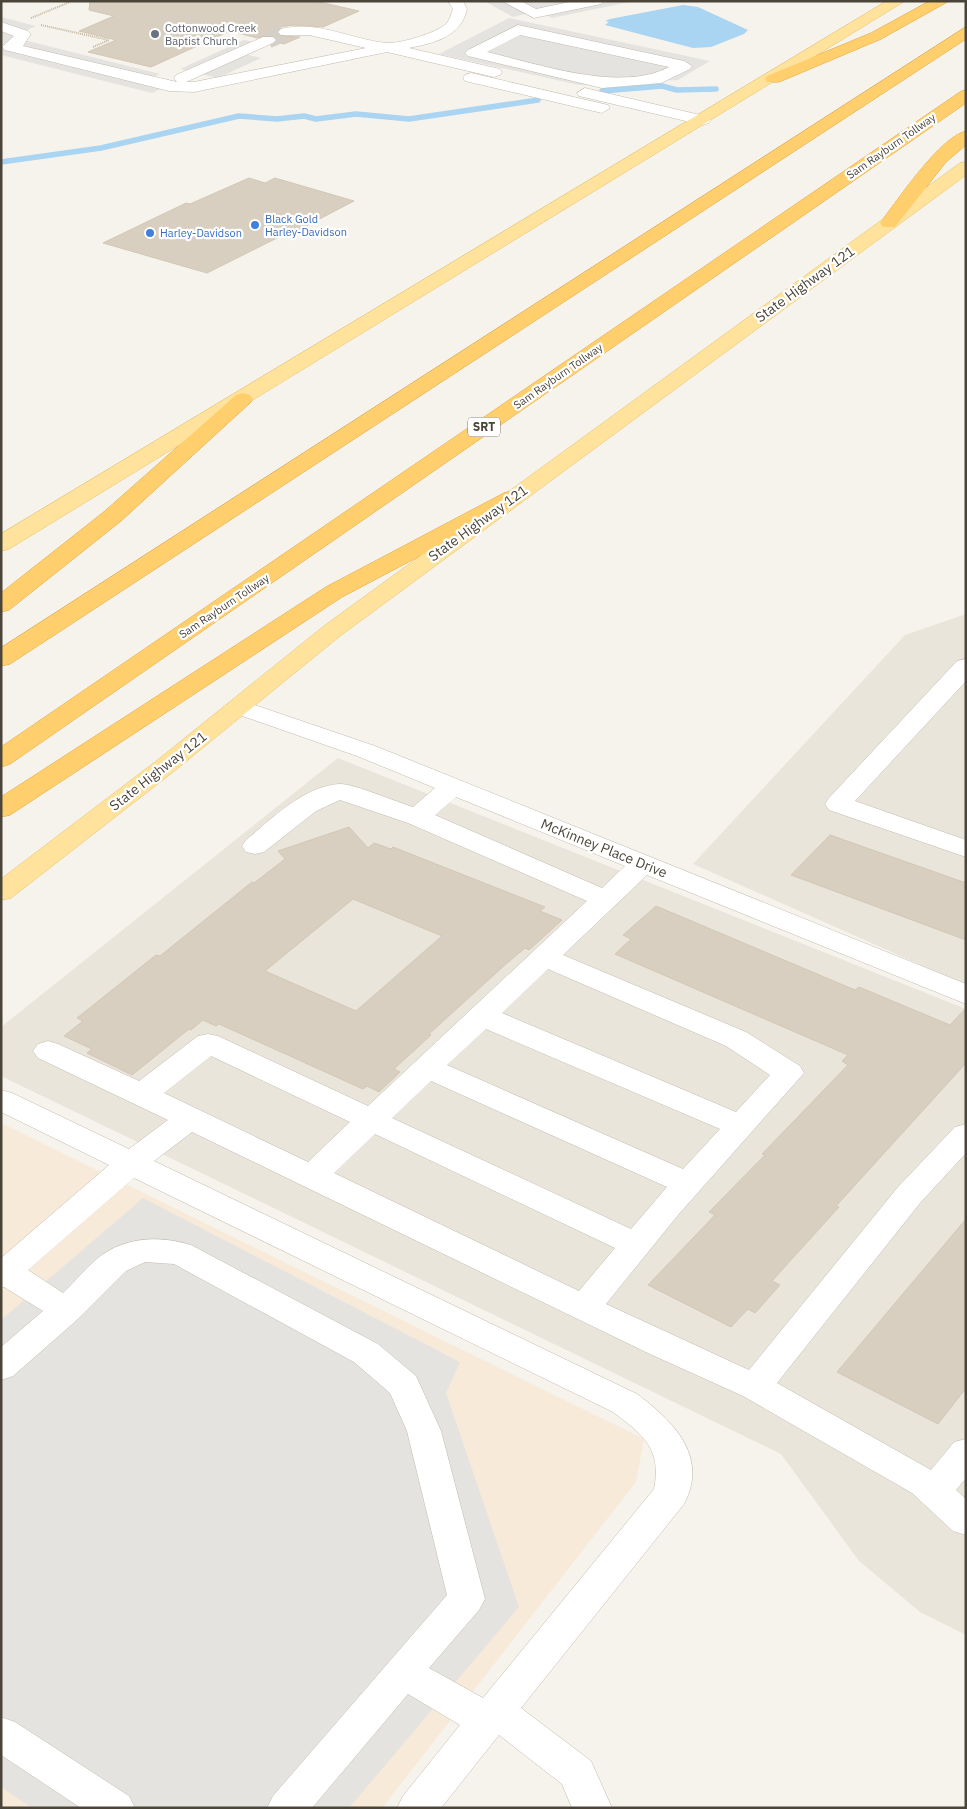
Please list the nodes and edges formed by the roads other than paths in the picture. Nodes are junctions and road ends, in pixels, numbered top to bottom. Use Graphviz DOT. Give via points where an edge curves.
graph roads {
  1 [pos="455,1"];
  2 [pos="509,1"];
  3 [pos="596,1"];
  4 [pos="942,1"];
  5 [pos="889,3"];
  6 [pos="1,26"];
  7 [pos="449,30"];
  8 [pos="286,32"];
  9 [pos="966,32"];
  10 [pos="497,40"];
  11 [pos="385,48"];
  12 [pos="574,58"];
  13 [pos="297,66"];
  14 [pos="613,67"];
  15 [pos="661,78"];
  16 [pos="773,79"];
  17 [pos="165,85"];
  18 [pos="966,95"];
  19 [pos="696,124"];
  20 [pos="966,136"];
  21 [pos="966,167"];
  22 [pos="888,223"];
  23 [pos="243,398"];
  24 [pos="512,498"];
  25 [pos="1,544"];
  26 [pos="1,605"];
  27 [pos="1,659"];
  28 [pos="966,666"];
  29 [pos="240,707"];
  30 [pos="1,759"];
  31 [pos="453,786"];
  32 [pos="1,808"];
  33 [pos="417,817"];
  34 [pos="255,846"];
  35 [pos="966,849"];
  36 [pos="643,864"];
  37 [pos="1,892"];
  38 [pos="605,899"];
  39 [pos="544,957"];
  40 [pos="966,995"];
  41 [pos="482,1016"];
  42 [pos="48,1051"];
  43 [pos="427,1068"];
  44 [pos="142,1094"];
  45 [pos="1,1100"];
  46 [pos="190,1119"];
  47 [pos="370,1121"];
  48 [pos="741,1126"];
  49 [pos="966,1134"];
  50 [pos="131,1163"];
  51 [pos="312,1176"];
  52 [pos="688,1184"];
  53 [pos="636,1245"];
  54 [pos="4,1274"];
  55 [pos="584,1307"];
  56 [pos="66,1310"];
  57 [pos="1,1367"];
  58 [pos="755,1387"];
  59 [pos="966,1452"];
  60 [pos="934,1492"];
  61 [pos="966,1522"];
  62 [pos="403,1672"];
  63 [pos="491,1715"];
  64 [pos="1,1734"];
  65 [pos="581,1801"];
  66 [pos="115,1808"];
  67 [pos="287,1808"];
  68 [pos="417,1808"];
  1 -- 7 [label="street" via="460,9 458,20"];
  2 -- 3 [label="street" via="534,14"];
  4 -- 16 [label="highway" via="876,36"];
  5 -- 16 [label="main road"];
  6 -- 17 [label="street" via="23,34 20,41 10,47"];
  7 -- 10 [label="street"];
  7 -- 11 [label="street" via="416,42"];
  8 -- 11 [label="street" via="309,30"];
  9 -- 27 [label="highway"];
  10 -- 12 [label="street"];
  10 -- 15 [label="street" via="473,53 602,83"];
  10 -- 15 [label="street" via="518,30 684,66"];
  11 -- 13 [label="street"];
  11 -- 19 [label="street" via="388,58"];
  13 -- 17 [label="street" via="194,87"];
  13 -- 17 [label="street" via="264,42"];
  14 -- 15 [label="street"];
  16 -- 19 [label="main road"];
  18 -- 30 [label="highway, Sam Rayburn Tollway / SRT"];
  19 -- 23 [label="main road"];
  20 -- 22 [label="highway" via="940,158"];
  21 -- 22 [label="main road, State Highway 121"];
  22 -- 24 [label="main road, State Highway 121"];
  23 -- 25 [label="main road"];
  23 -- 26 [label="highway" via="113,516"];
  24 -- 29 [label="main road, State Highway 121" via="332,631"];
  24 -- 32 [label="highway" via="334,592"];
  28 -- 35 [label="street" via="838,804"];
  29 -- 31 [label="street, McKinney Place Drive" via="366,751"];
  29 -- 37 [label="main road, State Highway 121"];
  31 -- 33 [label="street"];
  31 -- 36 [label="street, McKinney Place Drive"];
  33 -- 34 [label="street" via="341,792 330,793 317,799"];
  33 -- 38 [label="street"];
  36 -- 38 [label="street"];
  36 -- 40 [label="street, McKinney Place Drive"];
  38 -- 39 [label="street"];
  39 -- 41 [label="street"];
  39 -- 48 [label="street" via="736,1039 789,1073"];
  41 -- 43 [label="street"];
  41 -- 48 [label="street"];
  42 -- 44 [label="street"];
  43 -- 47 [label="street"];
  43 -- 52 [label="street"];
  44 -- 46 [label="street"];
  44 -- 47 [label="street" via="208,1043"];
  45 -- 50 [label="street"];
  46 -- 50 [label="street"];
  46 -- 51 [label="street"];
  47 -- 51 [label="street"];
  47 -- 53 [label="street"];
  48 -- 52 [label="street"];
  49 -- 58 [label="street" via="909,1195"];
  50 -- 54 [label="street"];
  50 -- 63 [label="street" via="625,1402 658,1428 674,1455 676,1476 671,1494"];
  51 -- 55 [label="street"];
  52 -- 53 [label="street"];
  53 -- 55 [label="street"];
  54 -- 56 [label="street"];
  55 -- 58 [label="street"];
  56 -- 57 [label="street"];
  56 -- 62 [label="street" via="114,1263 141,1250 180,1253 366,1353 404,1385 424,1431 466,1599"];
  58 -- 60 [label="street" via="891,1463"];
  59 -- 60 [label="street"];
  60 -- 61 [label="street"];
  62 -- 63 [label="street"];
  62 -- 67 [label="street"];
  63 -- 65 [label="street" via="577,1773"];
  63 -- 68 [label="street"];
  64 -- 66 [label="street"];
}
